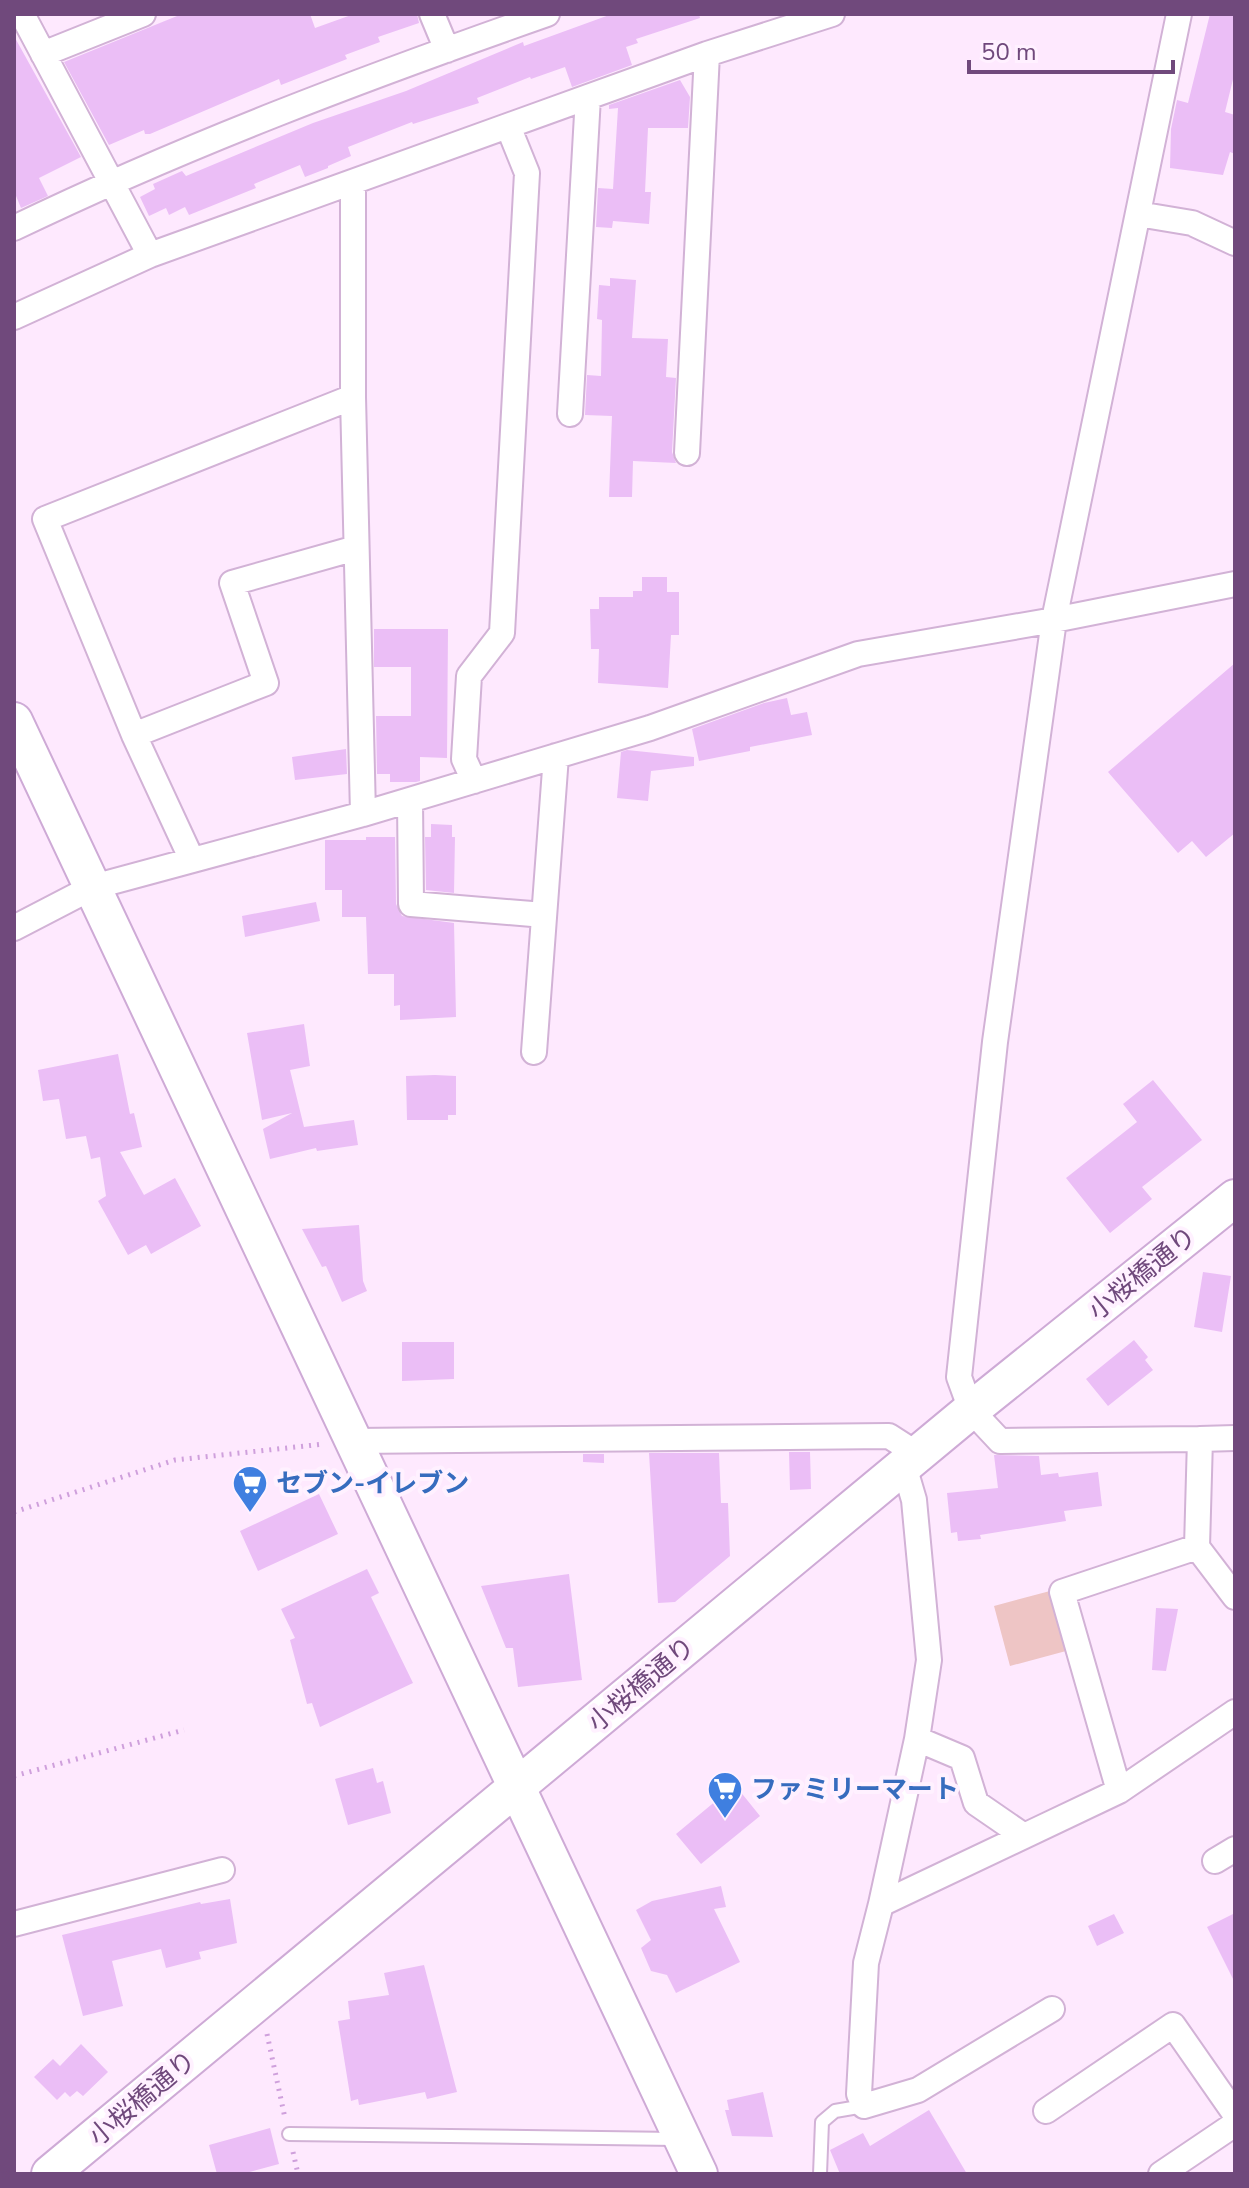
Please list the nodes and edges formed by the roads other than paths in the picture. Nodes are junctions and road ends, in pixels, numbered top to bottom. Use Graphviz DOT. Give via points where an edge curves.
graph roads {
  1 [pos="22,14"];
  2 [pos="143,14"];
  3 [pos="432,14"];
  4 [pos="547,14"];
  5 [pos="832,14"];
  6 [pos="1179,14"];
  7 [pos="447,50"];
  8 [pos="43,54"];
  9 [pos="707,54"];
  10 [pos="588,97"];
  11 [pos="508,126"];
  12 [pos="110,182"];
  13 [pos="353,182"];
  14 [pos="1138,214"];
  15 [pos="14,228"];
  16 [pos="1235,243"];
  17 [pos="150,255"];
  18 [pos="14,317"];
  19 [pos="353,397"];
  20 [pos="570,414"];
  21 [pos="687,453"];
  22 [pos="356,548"];
  23 [pos="1235,584"];
  24 [pos="1054,620"];
  25 [pos="14,721"];
  26 [pos="134,735"];
  27 [pos="556,756"];
  28 [pos="474,781"];
  29 [pos="410,800"];
  30 [pos="363,814"];
  31 [pos="192,860"];
  32 [pos="93,887"];
  33 [pos="544,915"];
  34 [pos="14,928"];
  35 [pos="534,1052"];
  36 [pos="1235,1198"];
  37 [pos="971,1410"];
  38 [pos="1235,1438"];
  39 [pos="1200,1439"];
  40 [pos="354,1441"];
  41 [pos="910,1460"];
  42 [pos="1197,1547"];
  43 [pos="1235,1597"];
  44 [pos="1235,1712"];
  45 [pos="917,1739"];
  46 [pos="517,1788"];
  47 [pos="1119,1791"];
  48 [pos="1024,1836"];
  49 [pos="222,1870"];
  50 [pos="881,1904"];
  51 [pos="14,1924"];
  52 [pos="1052,2009"];
  53 [pos="864,2106"];
  54 [pos="1046,2111"];
  55 [pos="1235,2114"];
  56 [pos="1235,2124"];
  57 [pos="289,2134"];
  58 [pos="683,2139"];
  59 [pos="50,2174"];
  60 [pos="699,2174"];
  61 [pos="820,2174"];
  62 [pos="1161,2174"];
  1 -- 8 [label="street"];
  2 -- 8 [label="street"];
  3 -- 7 [label="street"];
  4 -- 7 [label="street"];
  5 -- 9 [label="street"];
  6 -- 14 [label="street"];
  7 -- 12 [label="street"];
  8 -- 12 [label="street"];
  9 -- 10 [label="street"];
  9 -- 21 [label="street"];
  10 -- 11 [label="street"];
  10 -- 20 [label="street"];
  11 -- 13 [label="street"];
  11 -- 28 [label="street" via="527,173 502,633 469,676 464,759"];
  12 -- 15 [label="street"];
  12 -- 17 [label="street"];
  13 -- 17 [label="street"];
  13 -- 19 [label="street"];
  14 -- 16 [label="street" via="1192,223"];
  14 -- 24 [label="street"];
  17 -- 18 [label="street"];
  19 -- 22 [label="street"];
  19 -- 26 [label="street" via="45,519"];
  22 -- 26 [label="street" via="232,583 266,683"];
  22 -- 30 [label="street"];
  23 -- 24 [label="street"];
  24 -- 27 [label="street" via="858,654"];
  24 -- 37 [label="street" via="995,1042 959,1377"];
  25 -- 32 [label="street"];
  26 -- 31 [label="street"];
  27 -- 28 [label="street"];
  27 -- 33 [label="street"];
  28 -- 29 [label="street"];
  29 -- 30 [label="street"];
  29 -- 33 [label="street" via="411,904"];
  30 -- 31 [label="street"];
  31 -- 32 [label="street"];
  32 -- 34 [label="street"];
  32 -- 40 [label="street"];
  33 -- 35 [label="street"];
  36 -- 37 [label="street, 小桜橋通り"];
  37 -- 39 [label="street" via="1000,1441"];
  37 -- 41 [label="street, 小桜橋通り"];
  38 -- 39 [label="street"];
  39 -- 42 [label="street"];
  40 -- 41 [label="street" via="889,1436"];
  40 -- 46 [label="street"];
  41 -- 45 [label="street" via="929,1660"];
  41 -- 46 [label="street, 小桜橋通り"];
  42 -- 43 [label="street"];
  42 -- 47 [label="street" via="1062,1592"];
  44 -- 47 [label="street"];
  45 -- 48 [label="street" via="962,1758 976,1803"];
  45 -- 50 [label="street"];
  46 -- 58 [label="street"];
  46 -- 59 [label="street, 小桜橋通り"];
  47 -- 48 [label="street"];
  48 -- 50 [label="street"];
  49 -- 51 [label="street"];
  50 -- 53 [label="street" via="866,1963 859,2094"];
  52 -- 53 [label="street" via="918,2090"];
  53 -- 61 [label="lane" via="835,2111 822,2122"];
  54 -- 55 [label="street" via="1173,2025"];
  56 -- 62 [label="street"];
  57 -- 58 [label="lane"];
  58 -- 60 [label="street"];
}
